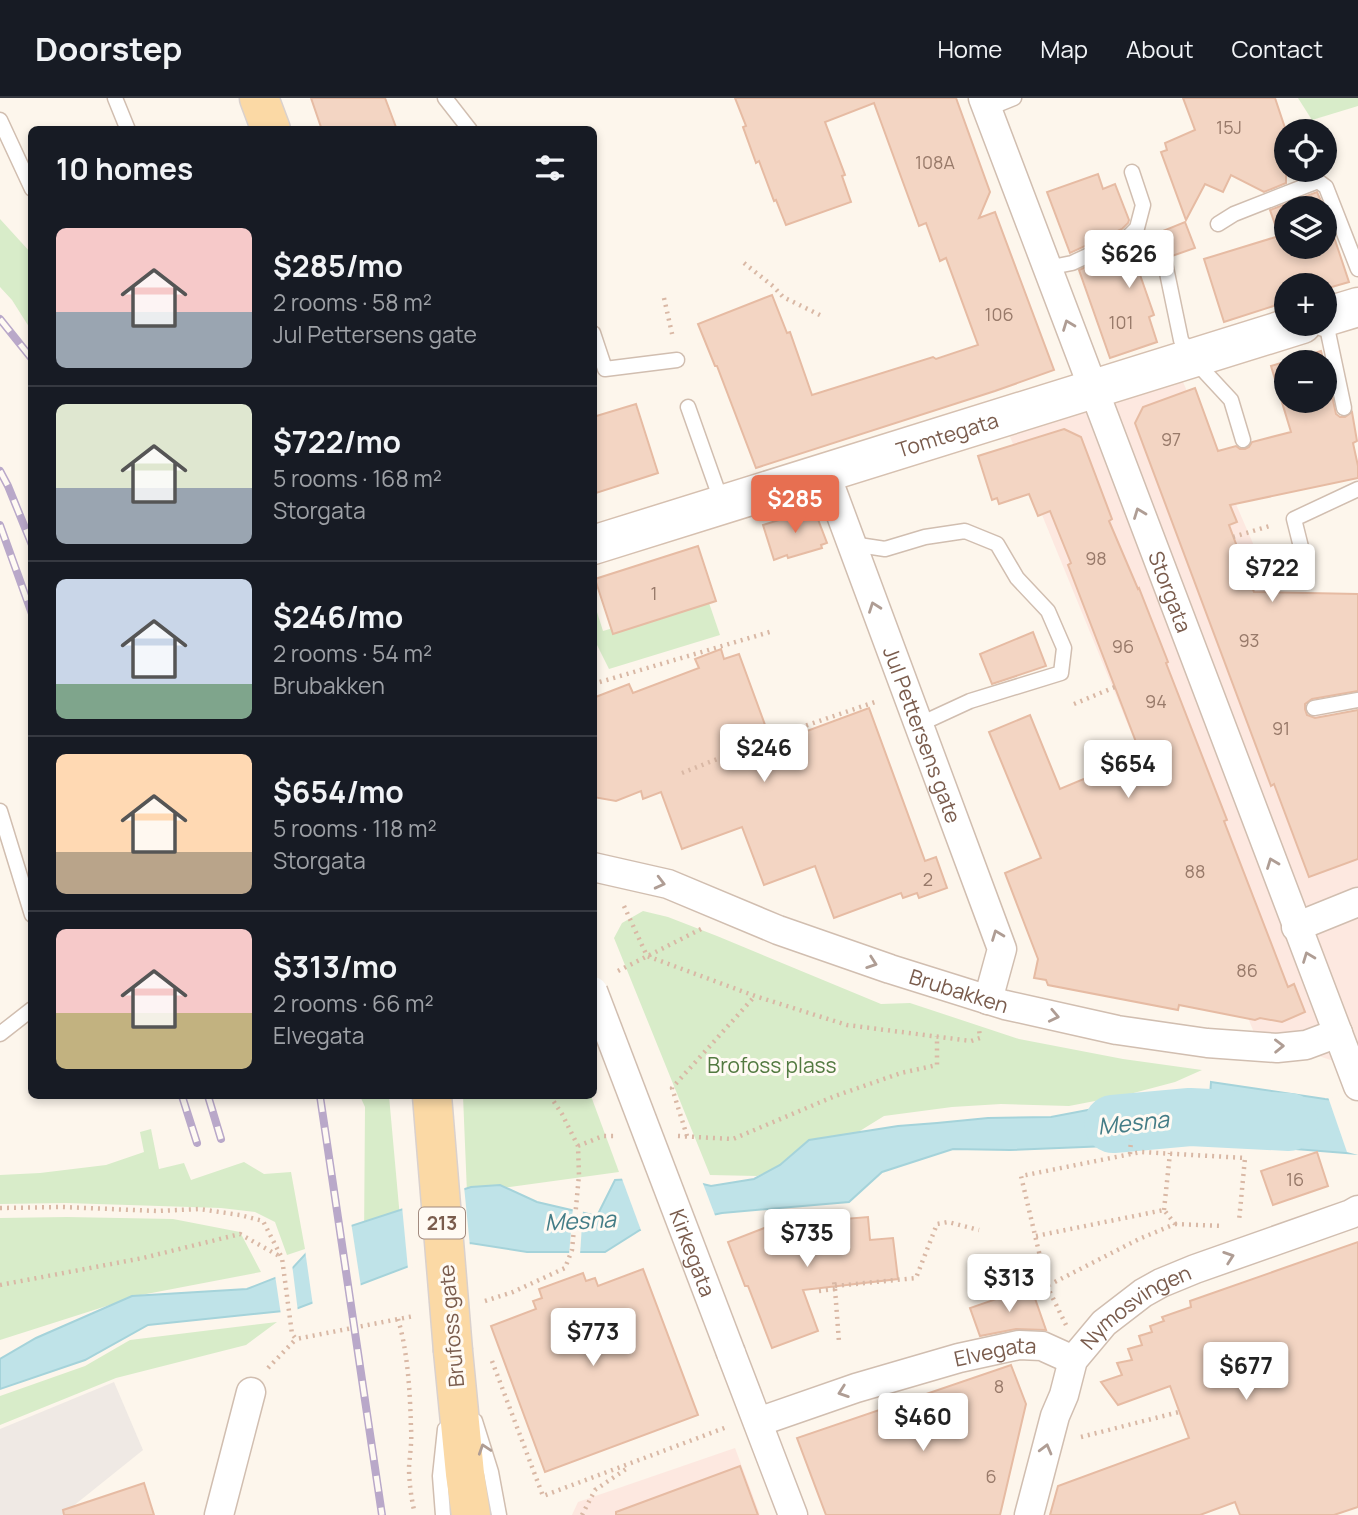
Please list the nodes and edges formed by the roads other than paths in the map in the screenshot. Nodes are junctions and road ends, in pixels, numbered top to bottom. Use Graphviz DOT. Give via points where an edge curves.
graph roads {
  1 [pos="115,98"];
  2 [pos="259,98"];
  3 [pos="445,98"];
  4 [pos="1014,98"];
  5 [pos="985,103"];
  6 [pos="0,120"];
  7 [pos="126,126"];
  8 [pos="270,126"];
  9 [pos="467,126"];
  10 [pos="1132,172"];
  11 [pos="28,180"];
  12 [pos="1218,224"];
  13 [pos="1165,263"];
  14 [pos="1047,268"];
  15 [pos="1358,269"];
  16 [pos="1358,307"];
  17 [pos="1337,313"];
  18 [pos="1274,333"];
  19 [pos="1329,336"];
  20 [pos="597,345"];
  21 [pos="1192,358"];
  22 [pos="677,360"];
  23 [pos="1092,389"];
  24 [pos="688,407"];
  25 [pos="1343,408"];
  26 [pos="1243,440"];
  27 [pos="847,461"];
  28 [pos="1358,489"];
  29 [pos="723,504"];
  30 [pos="597,544"];
  31 [pos="851,544"];
  32 [pos="1305,563"];
  33 [pos="1358,700"];
  34 [pos="1314,708"];
  35 [pos="918,725"];
  36 [pos="0,811"];
  37 [pos="597,868"];
  38 [pos="28,902"];
  39 [pos="1358,902"];
  40 [pos="1296,926"];
  41 [pos="988,1000"];
  42 [pos="597,1001"];
  43 [pos="28,1012"];
  44 [pos="0,1034"];
  45 [pos="1338,1034"];
  46 [pos="1358,1086"];
  47 [pos="432,1099"];
  48 [pos="1358,1210"];
  49 [pos="471,1354"];
  50 [pos="1073,1360"];
  51 [pos="251,1392"];
  52 [pos="758,1422"];
  53 [pos="219,1515"];
  54 [pos="443,1515"];
  55 [pos="471,1515"];
  56 [pos="499,1515"];
  57 [pos="793,1515"];
  58 [pos="1030,1515"];
  1 -- 7 [label="lane"];
  2 -- 8 [label="main road"];
  3 -- 9 [label="lane"];
  4 -- 5 [label="lane"];
  5 -- 14 [label="street, Storgata"];
  6 -- 11 [label="lane"];
  10 -- 14 [label="lane" via="1143,205 1137,228 1128,237 1072,263"];
  12 -- 15 [label="lane" via="1318,181 1326,187"];
  13 -- 21 [label="lane" via="1181,341"];
  23 -- 14 [label="street, Storgata, one-way"];
  16 -- 17 [label="main road"];
  18 -- 21 [label="main road, Tomtegata"];
  19 -- 25 [label="lane"];
  20 -- 22 [label="lane" via="605,369"];
  21 -- 23 [label="main road, Tomtegata"];
  21 -- 26 [label="lane" via="1231,400"];
  23 -- 27 [label="main road, Tomtegata"];
  40 -- 23 [label="street, Storgata, one-way"];
  24 -- 29 [label="lane"];
  27 -- 29 [label="main road, Tomtegata"];
  27 -- 31 [label="street, Jul Pettersens gate"];
  28 -- 32 [label="lane" via="1294,519"];
  29 -- 30 [label="main road, Tomtegata"];
  35 -- 31 [label="street, Jul Pettersens gate, one-way"];
  31 -- 35 [label="lane" via="885,549 965,531 997,544 1017,578 1048,611 1065,648 1061,673 970,701"];
  33 -- 34 [label="lane"];
  41 -- 35 [label="street, Jul Pettersens gate, one-way" via="1002,949"];
  36 -- 38 [label="lane"];
  37 -- 41 [label="street, Brubakken, one-way" via="668,884 778,930"];
  39 -- 40 [label="street"];
  45 -- 40 [label="street, Storgata, one-way"];
  41 -- 45 [label="street, Brubakken, one-way" via="1117,1030 1207,1043 1277,1048 1306,1045"];
  42 -- 52 [label="street, Kirkegata, bridge"];
  43 -- 44 [label="lane"];
  45 -- 46 [label="street, Storgata"];
  47 -- 49 [label="main road, Brufoss gate / 213, bridge"];
  50 -- 48 [label="street, Nymosvingen, one-way" via="1104,1323 1161,1283"];
  49 -- 54 [label="lane" via="440,1476"];
  49 -- 55 [label="main road, Brufoss gate / 213" via="465,1474"];
  56 -- 49 [label="lane, one-way"];
  50 -- 52 [label="street, Elvegata, one-way" via="1042,1346 1019,1345 856,1388"];
  58 -- 50 [label="street, Nymosvingen, one-way"];
  51 -- 53 [label="street"];
  52 -- 57 [label="street, Kirkegata"];
}
